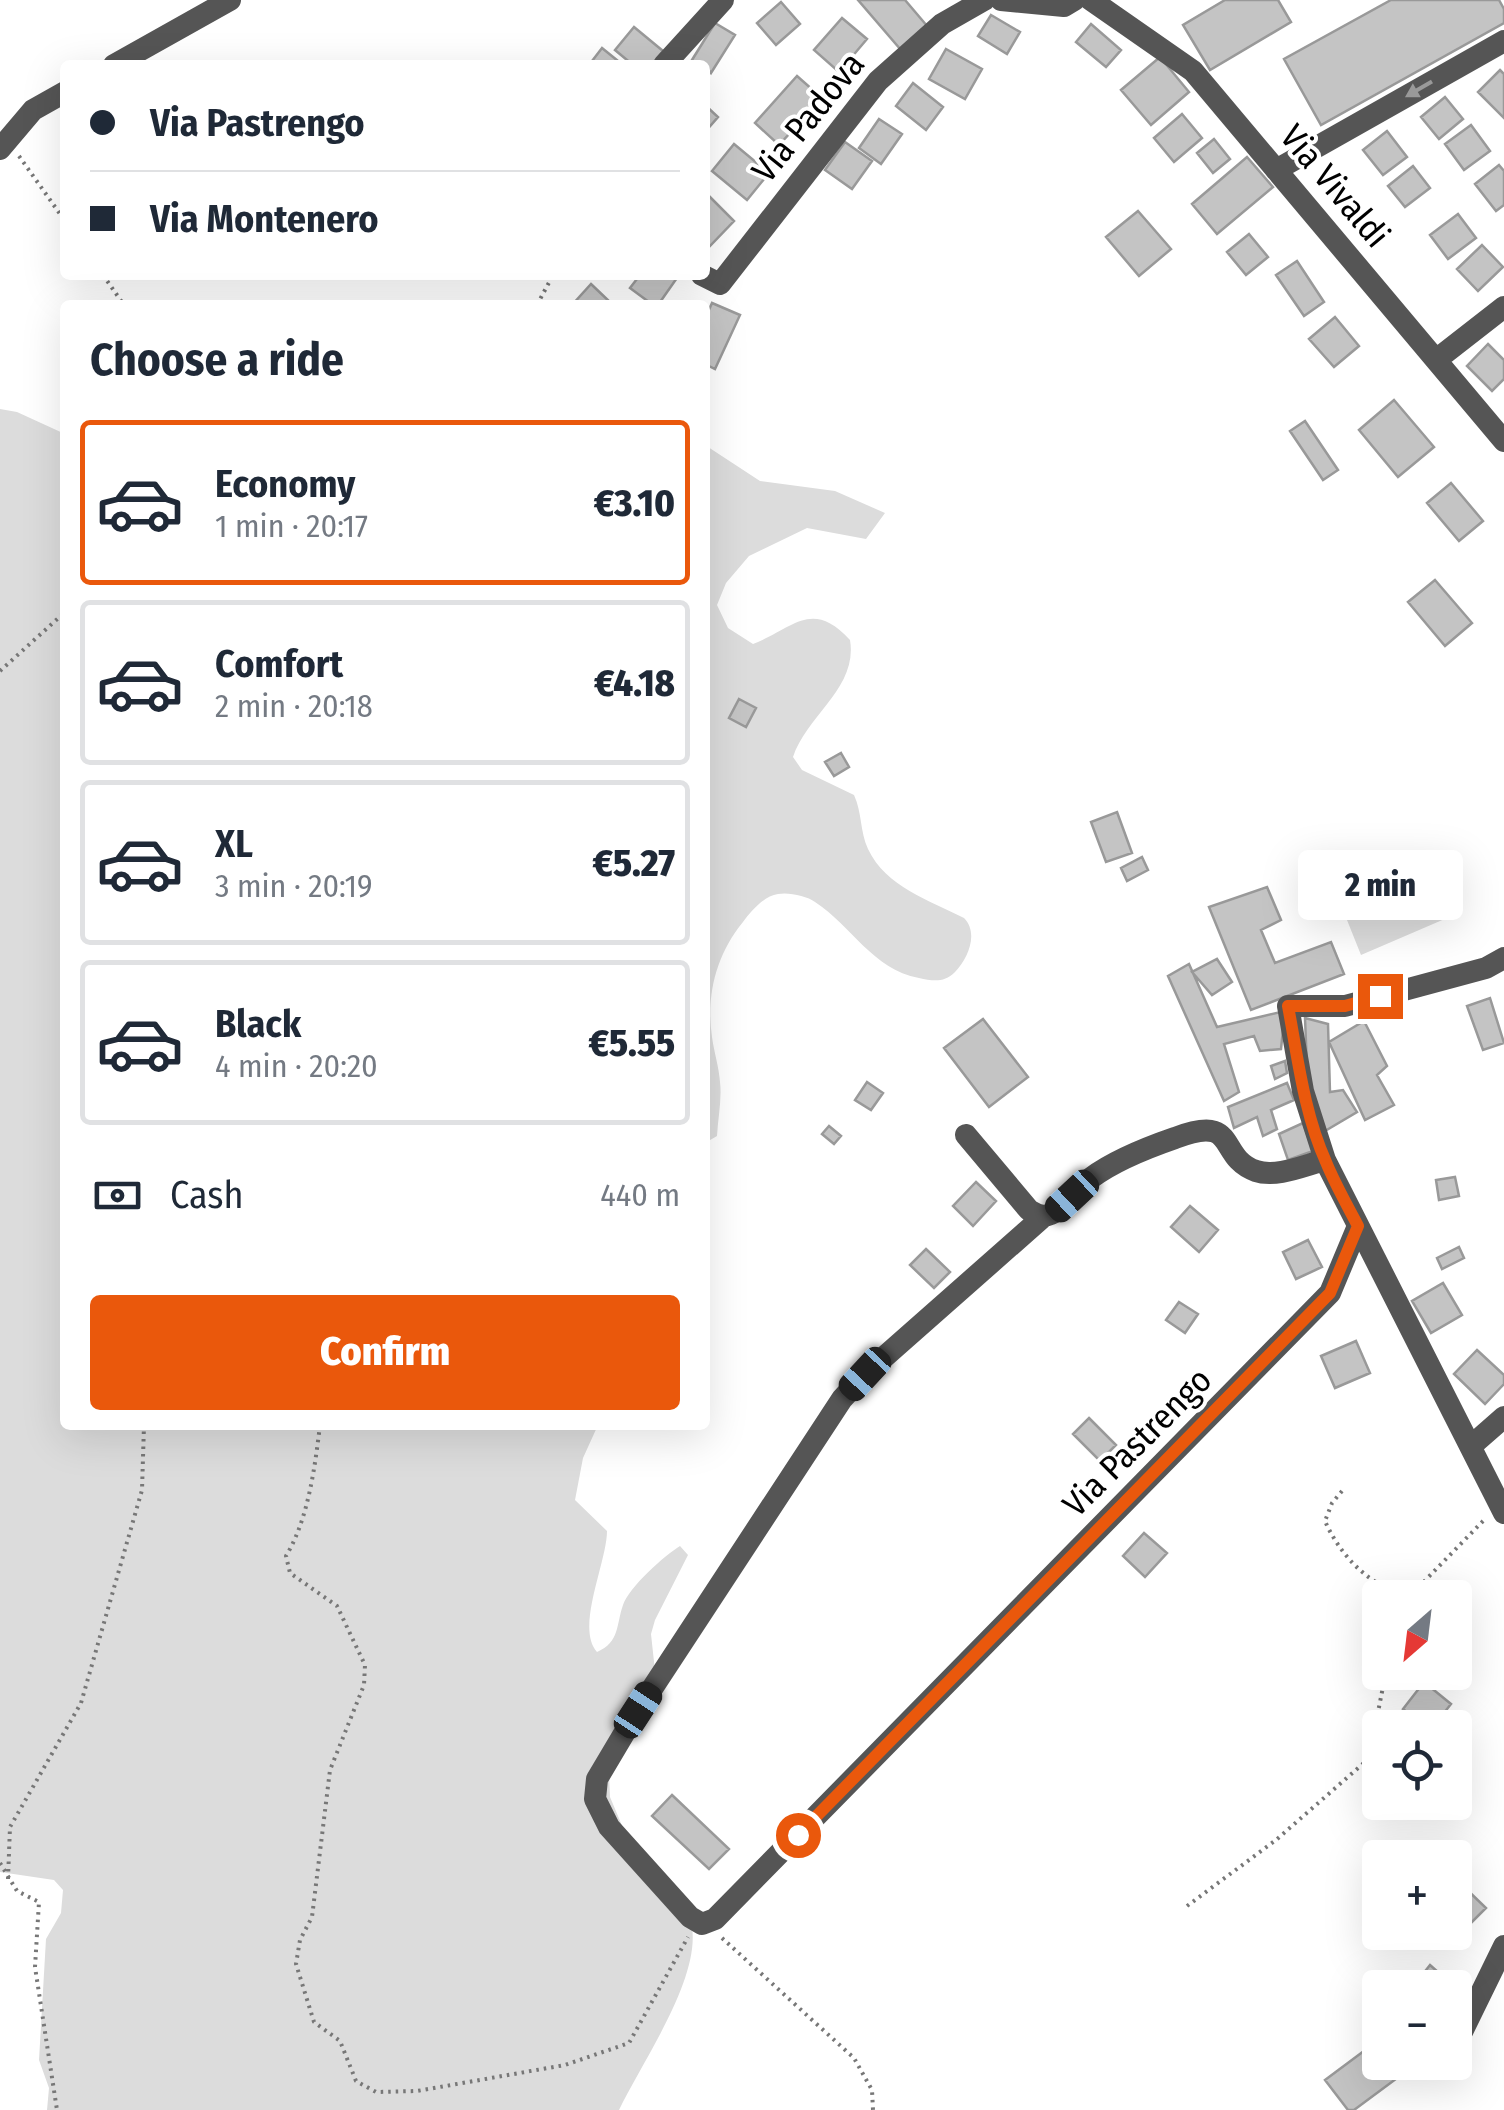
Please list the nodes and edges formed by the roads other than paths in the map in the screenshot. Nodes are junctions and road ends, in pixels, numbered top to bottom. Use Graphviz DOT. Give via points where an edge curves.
graph roads {
  1 [pos="724,0"];
  2 [pos="984,0"];
  3 [pos="1001,0"];
  4 [pos="1074,0"];
  5 [pos="1090,0"];
  6 [pos="215,4"];
  7 [pos="1504,41"];
  8 [pos="122,60"];
  9 [pos="669,60"];
  10 [pos="60,95"];
  11 [pos="4,144"];
  12 [pos="1276,170"];
  13 [pos="710,279"];
  14 [pos="1504,308"];
  15 [pos="1436,360"];
  16 [pos="1504,440"];
  17 [pos="1504,958"];
  18 [pos="966,1135"];
  19 [pos="1325,1160"];
  20 [pos="1044,1216"];
  21 [pos="1358,1226"];
  22 [pos="1504,1417"];
  23 [pos="1471,1446"];
  24 [pos="1503,1511"];
  25 [pos="1504,1946"];
  26 [pos="1472,2011"];
  1 -- 9 [label="street"];
  2 -- 13 [label="street, Via Padova" via="942,24 878,81 720,284"];
  3 -- 4 [label="street" via="1064,6"];
  5 -- 12 [label="street, Via Vivaldi" via="1193,72"];
  6 -- 8 [label="street"];
  7 -- 12 [label="street, one-way"];
  10 -- 11 [label="street" via="33,110"];
  12 -- 15 [label="street, Via Vivaldi"];
  14 -- 15 [label="street"];
  15 -- 16 [label="street, Via Vivaldi"];
  17 -- 19 [label="street" via="1345,1006 1288,1006 1303,1092"];
  18 -- 20 [label="street" via="1029,1210"];
  19 -- 20 [label="street" via="1255,1171 1221,1134 1203,1130 1118,1161"];
  19 -- 21 [label="street"];
  20 -- 21 [label="street, Via Pastrengo" via="842,1399 597,1779 595,1800 608,1827 690,1917 711,1922 1330,1293"];
  21 -- 23 [label="street"];
  22 -- 23 [label="street"];
  23 -- 24 [label="street"];
  25 -- 26 [label="street"];
}
